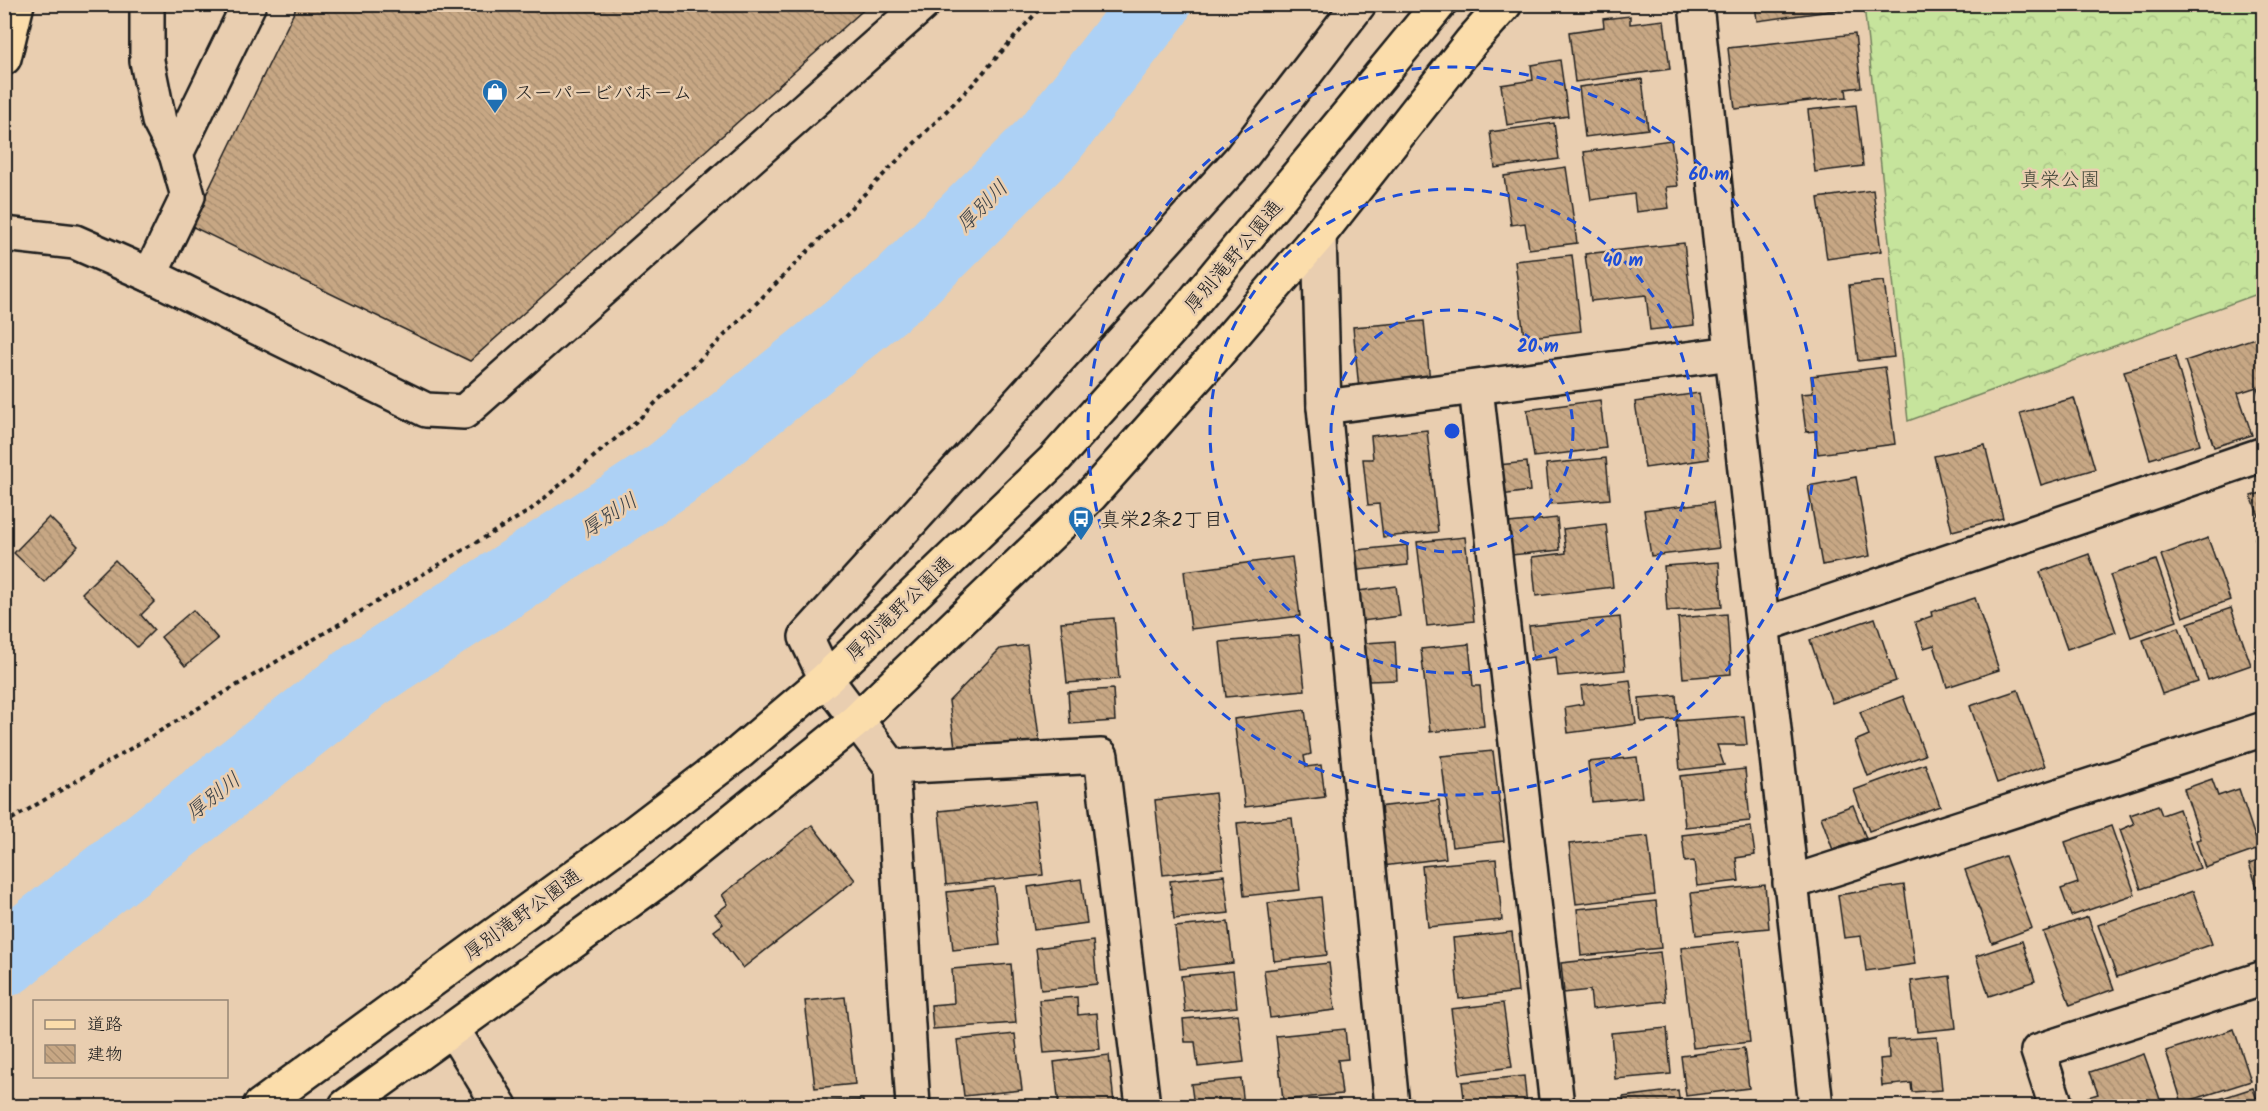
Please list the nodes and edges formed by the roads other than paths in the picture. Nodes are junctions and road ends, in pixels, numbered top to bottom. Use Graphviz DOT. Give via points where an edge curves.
graph roads {
  1 [pos="17,4"];
  2 [pos="147,4"];
  3 [pos="249,4"];
  4 [pos="923,4"];
  5 [pos="1359,4"];
  6 [pos="1439,4"];
  7 [pos="1505,4"];
  8 [pos="1696,4"];
  9 [pos="4,58"];
  10 [pos="176,154"];
  11 [pos="4,234"];
  12 [pos="1319,235"];
  13 [pos="150,275"];
  14 [pos="1732,353"];
  15 [pos="1476,388"];
  16 [pos="1324,407"];
  17 [pos="2264,454"];
  18 [pos="1762,625"];
  19 [pos="826,679"];
  20 [pos="857,720"];
  21 [pos="2264,729"];
  22 [pos="892,767"];
  23 [pos="1790,883"];
  24 [pos="2264,978"];
  25 [pos="453,1030"];
  26 [pos="260,1107"];
  27 [pos="346,1107"];
  28 [pos="500,1107"];
  29 [pos="913,1107"];
  30 [pos="1143,1107"];
  31 [pos="1392,1107"];
  32 [pos="1557,1107"];
  33 [pos="1816,1107"];
  34 [pos="2056,1107"];
  1 -- 9 [label="main road"];
  2 -- 10 [label="street" via="147,61 159,121"];
  3 -- 10 [label="street"];
  4 -- 13 [label="street" via="464,412 426,410"];
  5 -- 19 [label="street" via="1240,159 806,638"];
  6 -- 19 [label="main road, 厚別滝野公園通" via="1196,300 1053,461"];
  7 -- 12 [label="main road"];
  8 -- 14 [label="street"];
  10 -- 13 [label="street" via="188,196"];
  11 -- 13 [label="street" via="75,242"];
  12 -- 16 [label="street"];
  12 -- 20 [label="main road" via="1091,495"];
  14 -- 15 [label="street"];
  14 -- 18 [label="street"];
  15 -- 16 [label="street"];
  15 -- 32 [label="street"];
  16 -- 31 [label="street"];
  17 -- 18 [label="street"];
  18 -- 23 [label="street"];
  19 -- 20 [label="street"];
  19 -- 26 [label="main road, 厚別滝野公園通" via="740,752 626,839"];
  20 -- 22 [label="street"];
  20 -- 25 [label="main road" via="664,876"];
  21 -- 23 [label="street"];
  22 -- 29 [label="street"];
  22 -- 30 [label="street" via="1101,756"];
  23 -- 33 [label="street"];
  24 -- 34 [label="street" via="2038,1051"];
  25 -- 27 [label="main road"];
  25 -- 28 [label="street"];
}
